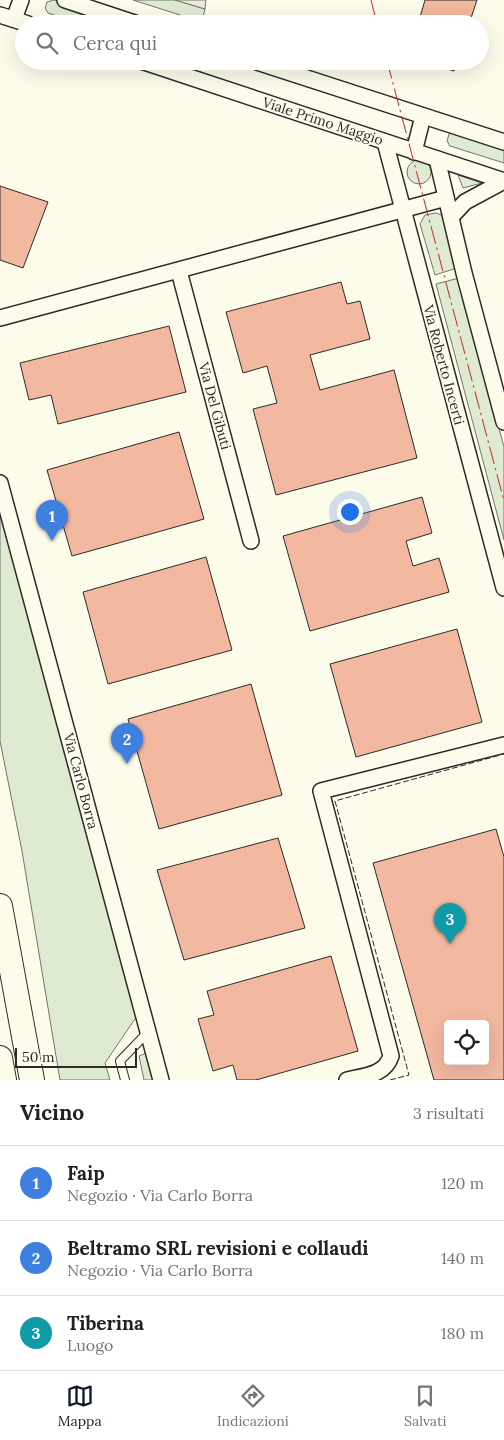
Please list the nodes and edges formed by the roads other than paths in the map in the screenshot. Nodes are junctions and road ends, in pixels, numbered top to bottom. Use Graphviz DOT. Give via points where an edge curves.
graph roads {
  1 [pos="21,0"];
  2 [pos="65,0"];
  3 [pos="15,15"];
  4 [pos="111,15"];
  5 [pos="168,70"];
  6 [pos="282,70"];
  7 [pos="423,116"];
  8 [pos="385,142"];
  9 [pos="504,142"];
  10 [pos="414,152"];
  11 [pos="437,160"];
  12 [pos="504,181"];
  13 [pos="446,198"];
  14 [pos="403,211"];
  15 [pos="450,217"];
  16 [pos="180,271"];
  17 [pos="0,318"];
  18 [pos="504,422"];
  19 [pos="0,483"];
  20 [pos="251,541"];
  21 [pos="504,588"];
  22 [pos="504,745"];
  23 [pos="0,906"];
  24 [pos="148,1032"];
  25 [pos="0,1058"];
  26 [pos="4,1080"];
  27 [pos="32,1080"];
  28 [pos="125,1080"];
  29 [pos="161,1080"];
  30 [pos="347,1080"];
  1 -- 3 [label="street"];
  2 -- 4 [label="street"];
  5 -- 8 [label="street, Viale Primo Maggio"];
  6 -- 7 [label="street"];
  7 -- 9 [label="street"];
  7 -- 10 [label="street"];
  8 -- 10 [label="street, Viale Primo Maggio"];
  8 -- 14 [label="street, Via Roberto Incerti"];
  10 -- 11 [label="street, Viale Primo Maggio"];
  11 -- 12 [label="street, Viale Primo Maggio"];
  11 -- 13 [label="street"];
  12 -- 15 [label="street" via="465,202"];
  13 -- 14 [label="street"];
  13 -- 15 [label="street"];
  14 -- 16 [label="street"];
  14 -- 21 [label="street, Via Roberto Incerti"];
  15 -- 18 [label="street"];
  16 -- 17 [label="street"];
  16 -- 20 [label="street, Via Del Gibuti"];
  19 -- 24 [label="street, Via Carlo Borra"];
  22 -- 30 [label="street" via="321,791 391,1056 389,1064 381,1071"];
  23 -- 27 [label="main road"];
  24 -- 28 [label="lane" via="120,1061"];
  24 -- 29 [label="street, Via Carlo Borra"];
  25 -- 26 [label="main road"];
}
